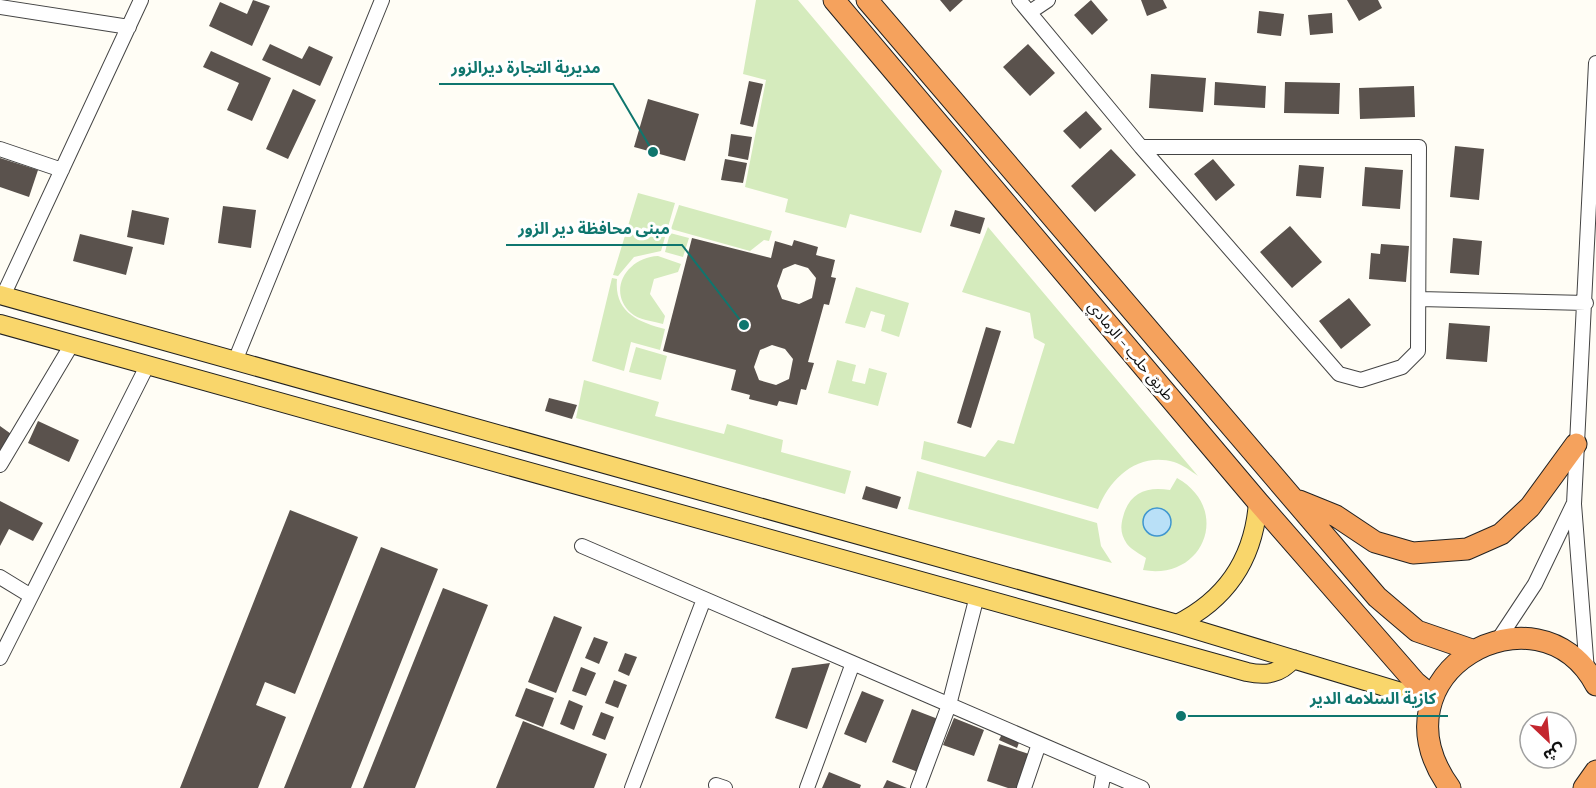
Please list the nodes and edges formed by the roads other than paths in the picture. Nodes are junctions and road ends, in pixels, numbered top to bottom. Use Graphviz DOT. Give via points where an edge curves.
graph roads {
  1 [pos="51,0"];
  2 [pos="141,0"];
  3 [pos="382,0"];
  4 [pos="834,0"];
  5 [pos="867,0"];
  6 [pos="1019,0"];
  7 [pos="1048,0"];
  8 [pos="0,7"];
  9 [pos="1030,12"];
  10 [pos="47,14"];
  11 [pos="129,27"];
  12 [pos="1596,63"];
  13 [pos="1141,147"];
  14 [pos="0,148"];
  15 [pos="62,170"];
  16 [pos="2,295"];
  17 [pos="1419,299"];
  18 [pos="1586,303"];
  19 [pos="55,310"];
  20 [pos="0,324"];
  21 [pos="48,337"];
  22 [pos="72,344"];
  23 [pos="235,362"];
  24 [pos="147,364"];
  25 [pos="1576,444"];
  26 [pos="0,465"];
  27 [pos="1295,500"];
  28 [pos="1258,502"];
  29 [pos="1574,504"];
  30 [pos="582,546"];
  31 [pos="0,577"];
  32 [pos="31,596"];
  33 [pos="977,596"];
  34 [pos="704,599"];
  35 [pos="1589,617"];
  36 [pos="1177,624"];
  37 [pos="1498,640"];
  38 [pos="1472,650"];
  39 [pos="0,658"];
  40 [pos="1293,659"];
  41 [pos="853,663"];
  42 [pos="1592,677"];
  43 [pos="1432,699"];
  44 [pos="949,705"];
  45 [pos="1040,744"];
  46 [pos="1104,771"];
  47 [pos="1596,771"];
  48 [pos="632,788"];
  49 [pos="807,788"];
  50 [pos="918,788"];
  51 [pos="1024,788"];
  52 [pos="1101,788"];
  53 [pos="1142,788"];
  54 [pos="1450,788"];
  55 [pos="1584,788"];
  1 -- 10 [label="street"];
  2 -- 11 [label="street"];
  3 -- 23 [label="street"];
  4 -- 28 [label="highway, طريق حلب - الرمادي"];
  5 -- 27 [label="highway, طريق حلب - الرمادي"];
  6 -- 9 [label="street"];
  7 -- 9 [label="street"];
  8 -- 10 [label="street"];
  9 -- 13 [label="street"];
  10 -- 11 [label="street"];
  11 -- 15 [label="street"];
  12 -- 18 [label="street"];
  13 -- 17 [label="street" via="1419,147"];
  13 -- 17 [label="street" via="1339,374 1361,380 1401,367 1410,359 1418,351"];
  14 -- 15 [label="street"];
  15 -- 16 [label="street"];
  16 -- 19 [label="main road"];
  17 -- 18 [label="street"];
  18 -- 25 [label="street"];
  19 -- 21 [label="main road"];
  19 -- 23 [label="main road"];
  20 -- 21 [label="main road"];
  21 -- 22 [label="main road"];
  22 -- 24 [label="main road"];
  22 -- 26 [label="street"];
  23 -- 36 [label="main road"];
  24 -- 32 [label="street"];
  24 -- 33 [label="main road"];
  25 -- 27 [label="highway" via="1530,507 1501,534 1467,549 1413,553 1375,542 1336,516"];
  25 -- 29 [label="street"];
  27 -- 38 [label="highway, طريق حلب - الرمادي" via="1377,597 1417,631"];
  28 -- 36 [label="main road" via="1252,540 1236,575 1210,604"];
  28 -- 43 [label="highway, طريق حلب - الرمادي"];
  29 -- 35 [label="street"];
  29 -- 37 [label="street" via="1535,584"];
  30 -- 34 [label="street"];
  31 -- 32 [label="street"];
  32 -- 39 [label="street"];
  33 -- 40 [label="main road" via="1261,675 1279,671"];
  33 -- 44 [label="street"];
  34 -- 41 [label="street"];
  34 -- 48 [label="street"];
  35 -- 42 [label="street"];
  36 -- 40 [label="main road"];
  37 -- 38 [label="highway"];
  37 -- 42 [label="highway" via="1523,638 1547,643 1569,654"];
  38 -- 43 [label="highway" via="1442,678"];
  40 -- 43 [label="main road"];
  41 -- 44 [label="street"];
  41 -- 49 [label="street"];
  43 -- 54 [label="highway" via="1427,724 1429,748 1437,771"];
  44 -- 45 [label="street"];
  44 -- 50 [label="street"];
  45 -- 46 [label="street"];
  45 -- 51 [label="street"];
  46 -- 52 [label="street"];
  46 -- 53 [label="street"];
  47 -- 55 [label="highway"];
}
